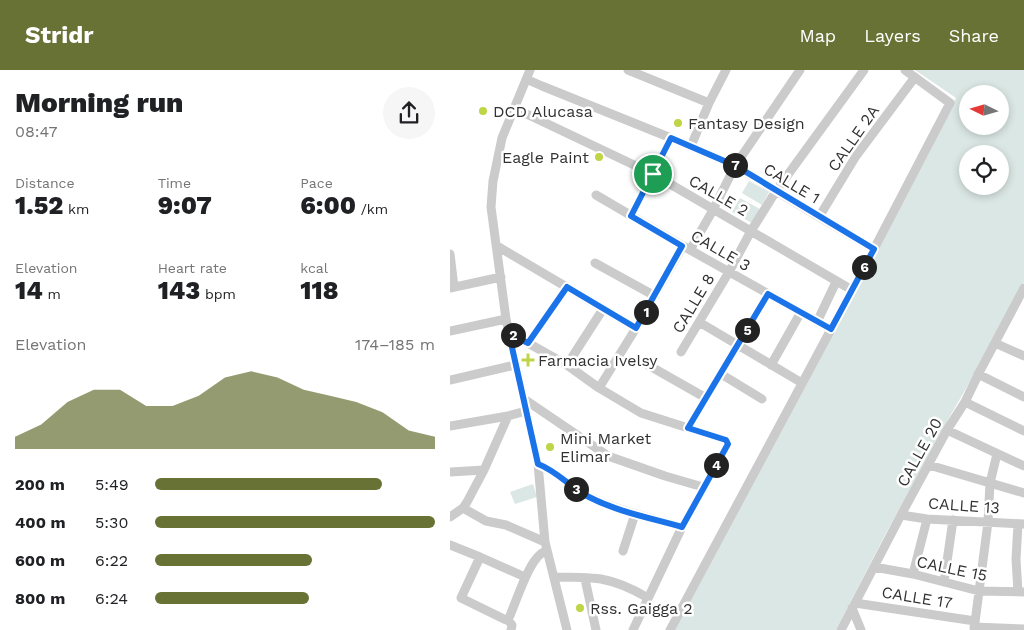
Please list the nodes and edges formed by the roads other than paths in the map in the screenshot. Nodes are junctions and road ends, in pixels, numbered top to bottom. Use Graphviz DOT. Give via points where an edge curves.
graph roads {
  1 [pos="628,70"];
  2 [pos="726,70"];
  3 [pos="800,70"];
  4 [pos="864,70"];
  5 [pos="905,70"];
  6 [pos="528,74"];
  7 [pos="915,78"];
  8 [pos="709,103"];
  9 [pos="514,108"];
  10 [pos="671,138"];
  11 [pos="690,146"];
  12 [pos="736,166"];
  13 [pos="653,174"];
  14 [pos="776,191"];
  15 [pos="596,195"];
  16 [pos="713,210"];
  17 [pos="631,216"];
  18 [pos="819,217"];
  19 [pos="751,231"];
  20 [pos="497,246"];
  21 [pos="686,248"];
  22 [pos="874,249"];
  23 [pos="450,254"];
  24 [pos="595,263"];
  25 [pos="729,272"];
  26 [pos="501,277"];
  27 [pos="836,282"];
  28 [pos="567,287"];
  29 [pos="452,288"];
  30 [pos="1024,288"];
  31 [pos="852,290"];
  32 [pos="768,294"];
  33 [pos="655,296"];
  34 [pos="1019,307"];
  35 [pos="603,309"];
  36 [pos="801,312"];
  37 [pos="506,318"];
  38 [pos="699,322"];
  39 [pos="817,322"];
  40 [pos="636,328"];
  41 [pos="831,329"];
  42 [pos="450,330"];
  43 [pos="509,334"];
  44 [pos="528,343"];
  45 [pos="995,343"];
  46 [pos="738,346"];
  47 [pos="681,352"];
  48 [pos="1024,356"];
  49 [pos="771,364"];
  50 [pos="515,365"];
  51 [pos="567,365"];
  52 [pos="648,366"];
  53 [pos="721,374"];
  54 [pos="978,374"];
  55 [pos="450,380"];
  56 [pos="802,383"];
  57 [pos="599,388"];
  58 [pos="1024,397"];
  59 [pos="706,398"];
  60 [pos="524,399"];
  61 [pos="762,399"];
  62 [pos="965,402"];
  63 [pos="526,411"];
  64 [pos="508,416"];
  65 [pos="450,426"];
  66 [pos="688,428"];
  67 [pos="947,430"];
  68 [pos="1024,431"];
  69 [pos="997,454"];
  70 [pos="538,464"];
  71 [pos="929,465"];
  72 [pos="1024,466"];
  73 [pos="484,470"];
  74 [pos="450,472"];
  75 [pos="990,483"];
  76 [pos="704,487"];
  77 [pos="1024,493"];
  78 [pos="463,508"];
  79 [pos="635,514"];
  80 [pos="901,514"];
  81 [pos="450,518"];
  82 [pos="927,519"];
  83 [pos="953,520"];
  84 [pos="988,522"];
  85 [pos="1021,524"];
  86 [pos="682,527"];
  87 [pos="450,545"];
  88 [pos="546,546"];
  89 [pos="624,551"];
  90 [pos="480,557"];
  91 [pos="874,567"];
  92 [pos="913,574"];
  93 [pos="525,577"];
  94 [pos="554,577"];
  95 [pos="585,579"];
  96 [pos="944,582"];
  97 [pos="979,591"];
  98 [pos="1021,592"];
  99 [pos="648,598"];
  100 [pos="854,605"];
  101 [pos="508,620"];
  102 [pos="974,626"];
  103 [pos="1010,629"];
  104 [pos="1024,629"];
  105 [pos="511,630"];
  106 [pos="567,630"];
  107 [pos="596,630"];
  108 [pos="634,630"];
  109 [pos="670,630"];
  110 [pos="841,630"];
  111 [pos="860,630"];
  1 -- 8 [label="street"];
  2 -- 8 [label="street"];
  3 -- 12 [label="street"];
  4 -- 14 [label="street, CALLE 8"];
  5 -- 7 [label="street"];
  6 -- 9 [label="street"];
  6 -- 10 [label="street, CALLE 1" via="542,86"];
  7 -- 18 [label="street, CALLE 2A" via="856,156"];
  7 -- 22 [label="street" via="950,104"];
  8 -- 11 [label="street"];
  9 -- 13 [label="street, CALLE 2"];
  9 -- 20 [label="street" via="502,138 493,181 491,207"];
  10 -- 11 [label="street, CALLE 1"];
  10 -- 13 [label="street"];
  11 -- 12 [label="street, CALLE 1"];
  12 -- 14 [label="street, CALLE 1"];
  12 -- 16 [label="street"];
  13 -- 16 [label="street, CALLE 2"];
  13 -- 17 [label="street"];
  14 -- 18 [label="street, CALLE 1"];
  14 -- 19 [label="street, CALLE 8"];
  15 -- 17 [label="street, CALLE 3"];
  16 -- 19 [label="street, CALLE 2"];
  16 -- 21 [label="street"];
  17 -- 21 [label="street, CALLE 3"];
  18 -- 22 [label="street, CALLE 1"];
  19 -- 25 [label="street, CALLE 8"];
  19 -- 27 [label="street, CALLE 2"];
  20 -- 26 [label="street"];
  20 -- 28 [label="street"];
  21 -- 25 [label="street, CALLE 3"];
  21 -- 33 [label="street"];
  22 -- 31 [label="street"];
  23 -- 29 [label="street"];
  24 -- 33 [label="street"];
  25 -- 32 [label="street, CALLE 3"];
  25 -- 38 [label="street, CALLE 8"];
  26 -- 29 [label="street"];
  26 -- 37 [label="street"];
  27 -- 31 [label="street, CALLE 2"];
  27 -- 39 [label="street"];
  28 -- 35 [label="street"];
  28 -- 44 [label="street"];
  30 -- 34 [label="street, CALLE 20"];
  31 -- 41 [label="street"];
  32 -- 36 [label="street, CALLE 3"];
  32 -- 46 [label="street"];
  33 -- 40 [label="street"];
  34 -- 45 [label="street, CALLE 20"];
  35 -- 40 [label="street"];
  35 -- 51 [label="street"];
  36 -- 39 [label="street, CALLE 3"];
  36 -- 49 [label="street"];
  37 -- 42 [label="street"];
  37 -- 43 [label="street"];
  38 -- 46 [label="street"];
  38 -- 47 [label="street, CALLE 8"];
  39 -- 41 [label="street, CALLE 3"];
  40 -- 57 [label="street"];
  41 -- 56 [label="street"];
  43 -- 44 [label="street"];
  43 -- 50 [label="street"];
  44 -- 51 [label="street"];
  45 -- 48 [label="street"];
  45 -- 54 [label="street, CALLE 20"];
  46 -- 49 [label="street"];
  46 -- 53 [label="street"];
  49 -- 56 [label="street"];
  50 -- 55 [label="street"];
  50 -- 60 [label="street"];
  51 -- 57 [label="street"];
  52 -- 59 [label="street"];
  53 -- 59 [label="street"];
  53 -- 61 [label="street"];
  54 -- 58 [label="street"];
  54 -- 62 [label="street, CALLE 20"];
  56 -- 109 [label="street"];
  57 -- 66 [label="street" via="641,413"];
  59 -- 66 [label="street"];
  60 -- 63 [label="street"];
  60 -- 76 [label="street" via="608,456"];
  62 -- 67 [label="street, CALLE 20"];
  62 -- 68 [label="street"];
  63 -- 64 [label="street"];
  63 -- 70 [label="street"];
  64 -- 65 [label="street"];
  64 -- 73 [label="street"];
  66 -- 76 [label="street" via="726,440 728,444"];
  67 -- 69 [label="street"];
  67 -- 71 [label="street, CALLE 20"];
  69 -- 72 [label="street"];
  69 -- 75 [label="street"];
  70 -- 79 [label="street" via="588,496"];
  70 -- 88 [label="street"];
  71 -- 75 [label="street"];
  71 -- 80 [label="street, CALLE 20"];
  73 -- 74 [label="street"];
  73 -- 78 [label="street"];
  75 -- 77 [label="street"];
  75 -- 84 [label="street"];
  76 -- 86 [label="street"];
  78 -- 81 [label="street"];
  78 -- 88 [label="street"];
  79 -- 86 [label="street"];
  79 -- 89 [label="street"];
  80 -- 82 [label="street, CALLE 13"];
  80 -- 91 [label="street, CALLE 20"];
  82 -- 83 [label="street, CALLE 13"];
  82 -- 92 [label="street"];
  83 -- 84 [label="street, CALLE 13"];
  83 -- 96 [label="street"];
  84 -- 85 [label="street, CALLE 13"];
  84 -- 97 [label="street"];
  85 -- 98 [label="street" via="1016,559"];
  86 -- 99 [label="street"];
  87 -- 90 [label="street"];
  88 -- 93 [label="street"];
  88 -- 94 [label="street"];
  90 -- 93 [label="street"];
  90 -- 101 [label="street" via="461,598"];
  91 -- 92 [label="street, CALLE 15"];
  91 -- 100 [label="street, CALLE 20"];
  92 -- 96 [label="street, CALLE 15"];
  93 -- 101 [label="street"];
  94 -- 95 [label="street"];
  94 -- 106 [label="street"];
  95 -- 99 [label="street" via="613,582"];
  95 -- 107 [label="street"];
  96 -- 97 [label="street, CALLE 15"];
  97 -- 98 [label="street, CALLE 15"];
  97 -- 102 [label="street"];
  99 -- 108 [label="street"];
  100 -- 102 [label="street, CALLE 17"];
  100 -- 110 [label="street, CALLE 20"];
  100 -- 111 [label="street"];
  101 -- 105 [label="street"];
  102 -- 103 [label="street, CALLE 17"];
  103 -- 104 [label="street, CALLE 17"];
}
